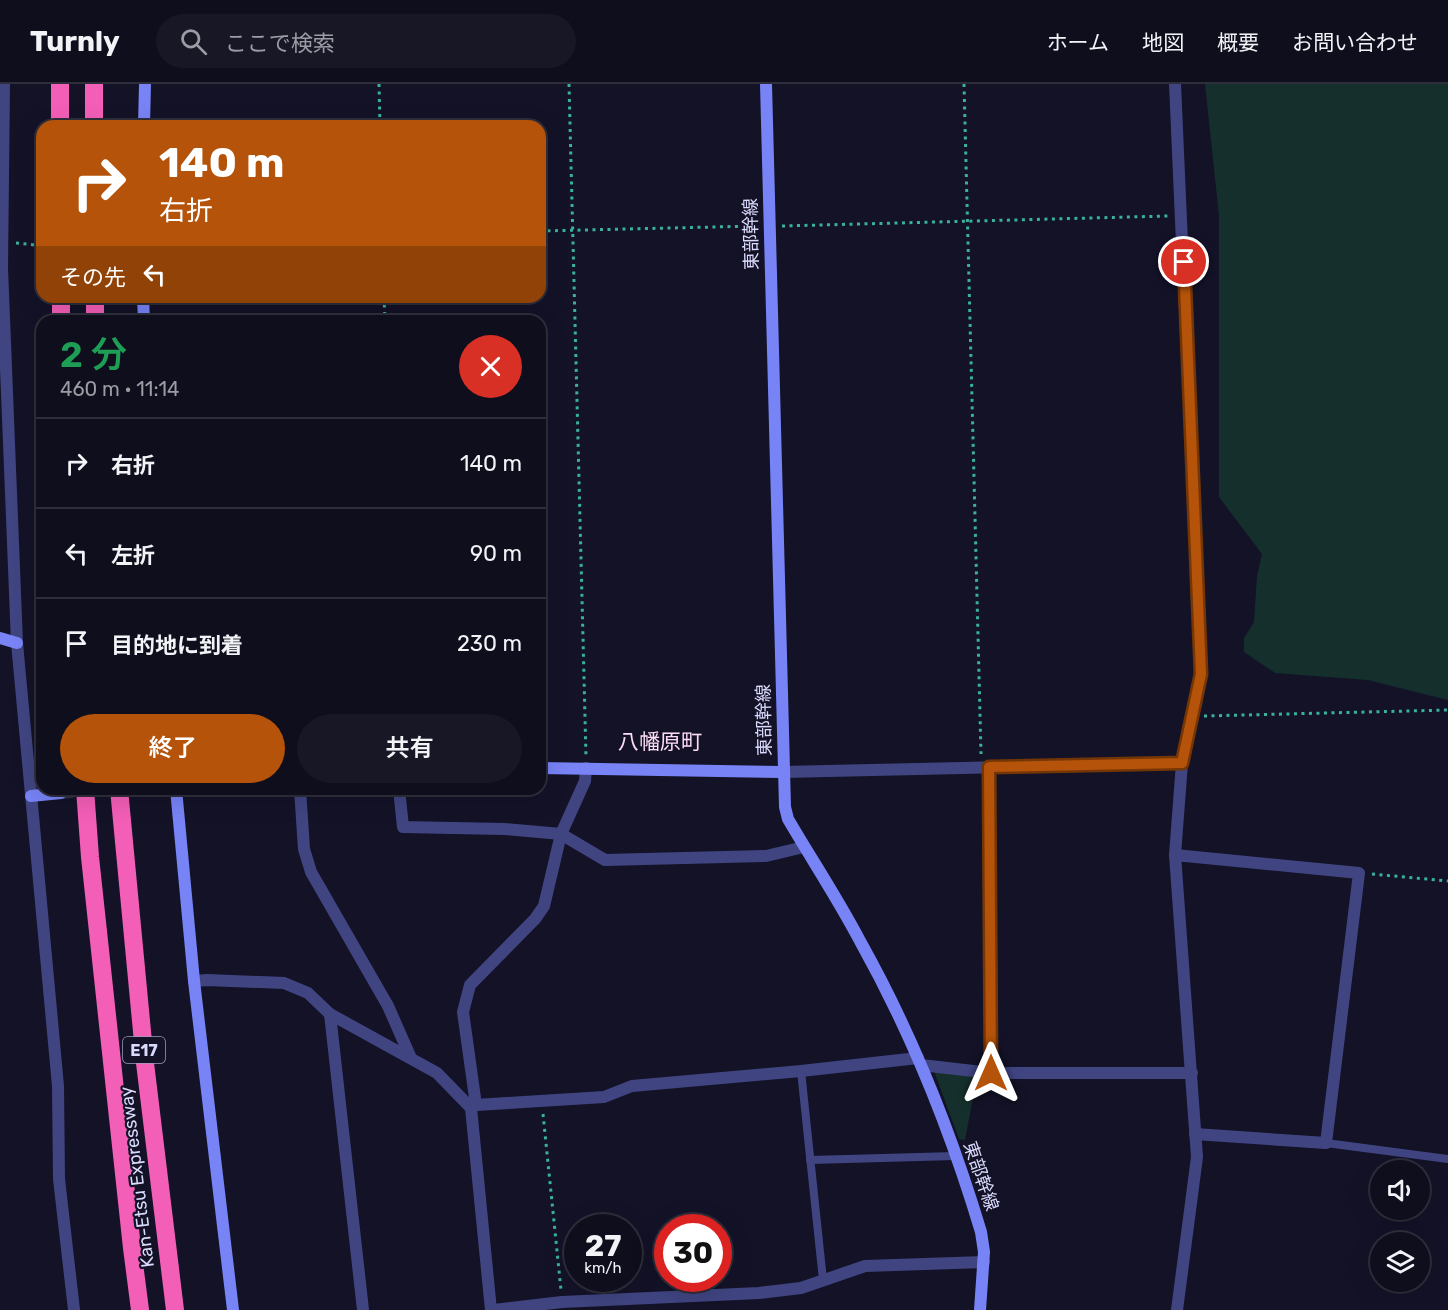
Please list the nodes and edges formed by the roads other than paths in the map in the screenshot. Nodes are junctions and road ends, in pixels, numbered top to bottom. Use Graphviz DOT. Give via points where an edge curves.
graph roads {
  1 [pos="4,84"];
  2 [pos="60,84"];
  3 [pos="94,84"];
  4 [pos="145,84"];
  5 [pos="766,84"];
  6 [pos="1175,84"];
  7 [pos="60,120"];
  8 [pos="94,120"];
  9 [pos="144,120"];
  10 [pos="0,638"];
  11 [pos="17,643"];
  12 [pos="1182,763"];
  13 [pos="986,767"];
  14 [pos="546,768"];
  15 [pos="586,768"];
  16 [pos="783,772"];
  17 [pos="41,795"];
  18 [pos="86,795"];
  19 [pos="120,795"];
  20 [pos="177,795"];
  21 [pos="300,795"];
  22 [pos="400,795"];
  23 [pos="31,796"];
  24 [pos="561,834"];
  25 [pos="804,847"];
  26 [pos="1175,855"];
  27 [pos="194,981"];
  28 [pos="330,1014"];
  29 [pos="410,1056"];
  30 [pos="919,1061"];
  31 [pos="801,1071"];
  32 [pos="991,1073"];
  33 [pos="1192,1073"];
  34 [pos="473,1106"];
  35 [pos="1195,1134"];
  36 [pos="1326,1143"];
  37 [pos="955,1156"];
  38 [pos="1448,1159"];
  39 [pos="810,1160"];
  40 [pos="984,1263"];
  41 [pos="823,1280"];
  42 [pos="581,1306"];
  43 [pos="74,1310"];
  44 [pos="140,1310"];
  45 [pos="175,1310"];
  46 [pos="233,1310"];
  47 [pos="363,1310"];
  48 [pos="493,1310"];
  49 [pos="980,1310"];
  50 [pos="1177,1310"];
  1 -- 11 [label="street" via="2,241"];
  2 -- 7 [label="highway"];
  3 -- 8 [label="highway"];
  4 -- 9 [label="street"];
  5 -- 16 [label="street, 東部幹線"];
  6 -- 12 [label="street" via="1201,674"];
  10 -- 11 [label="street"];
  11 -- 23 [label="street"];
  12 -- 13 [label="street"];
  12 -- 26 [label="street"];
  13 -- 16 [label="street"];
  13 -- 32 [label="street"];
  14 -- 15 [label="street"];
  15 -- 16 [label="street"];
  15 -- 24 [label="street" via="585,781"];
  16 -- 25 [label="street, 東部幹線" via="788,819"];
  17 -- 23 [label="street"];
  18 -- 44 [label="highway, Kan-Etsu Expressway / E17"];
  19 -- 45 [label="highway, Kan-Etsu Expressway / E17" via="145,1063"];
  20 -- 27 [label="street"];
  21 -- 29 [label="street" via="304,849 311,872 388,1006"];
  22 -- 24 [label="street" via="403,827"];
  23 -- 43 [label="street" via="59,1098 59,1179"];
  24 -- 25 [label="street" via="605,860 766,856"];
  24 -- 34 [label="street" via="544,906 470,984 464,1012"];
  25 -- 30 [label="street, 東部幹線" via="860,939"];
  26 -- 33 [label="street"];
  26 -- 36 [label="street" via="1359,873"];
  27 -- 28 [label="street" via="284,983 308,993"];
  27 -- 46 [label="street"];
  28 -- 29 [label="street"];
  28 -- 47 [label="street"];
  29 -- 34 [label="street" via="437,1073"];
  30 -- 31 [label="street"];
  30 -- 32 [label="street"];
  30 -- 37 [label="street, 東部幹線"];
  31 -- 34 [label="street" via="632,1086 604,1097"];
  31 -- 39 [label="lane"];
  32 -- 33 [label="street"];
  33 -- 35 [label="street"];
  34 -- 48 [label="street"];
  35 -- 36 [label="street"];
  35 -- 50 [label="street" via="1197,1156"];
  36 -- 38 [label="lane"];
  37 -- 39 [label="lane"];
  37 -- 40 [label="street, 東部幹線" via="981,1232"];
  39 -- 41 [label="lane"];
  40 -- 41 [label="street" via="865,1266"];
  40 -- 49 [label="street, 東部幹線"];
  41 -- 42 [label="street" via="801,1288 759,1293"];
  42 -- 48 [label="street" via="562,1302"];
}
